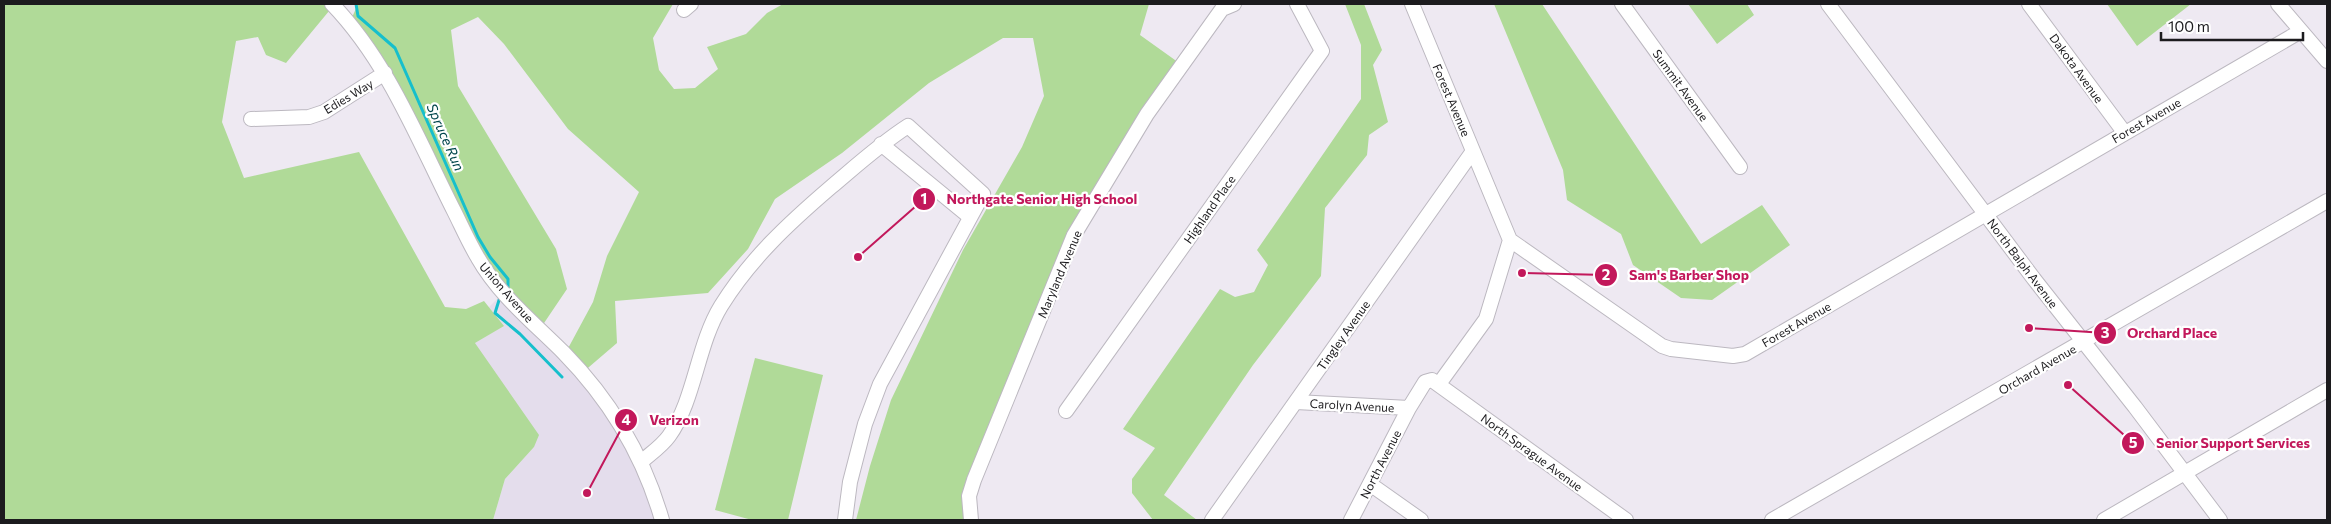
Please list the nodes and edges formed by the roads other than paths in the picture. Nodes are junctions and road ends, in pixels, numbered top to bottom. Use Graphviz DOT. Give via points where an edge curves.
graph roads {
  1 [pos="332,4"];
  2 [pos="1234,4"];
  3 [pos="1296,4"];
  4 [pos="1412,4"];
  5 [pos="1622,4"];
  6 [pos="1828,4"];
  7 [pos="2029,4"];
  8 [pos="2278,4"];
  9 [pos="2301,30"];
  10 [pos="2324,52"];
  11 [pos="385,73"];
  12 [pos="251,119"];
  13 [pos="2124,132"];
  14 [pos="882,144"];
  15 [pos="1474,151"];
  16 [pos="1740,167"];
  17 [pos="2327,201"];
  18 [pos="1986,213"];
  19 [pos="970,217"];
  20 [pos="1510,240"];
  21 [pos="2084,342"];
  22 [pos="1439,384"];
  23 [pos="2327,390"];
  24 [pos="1296,402"];
  25 [pos="1409,408"];
  26 [pos="1066,411"];
  27 [pos="641,462"];
  28 [pos="2185,474"];
  29 [pos="1370,484"];
  30 [pos="662,520"];
  31 [pos="845,520"];
  32 [pos="971,520"];
  33 [pos="1212,520"];
  34 [pos="1351,520"];
  35 [pos="1421,520"];
  36 [pos="1626,520"];
  37 [pos="1772,520"];
  38 [pos="2104,520"];
  39 [pos="2220,520"];
  1 -- 11 [label="street, Union Avenue" via="350,22"];
  2 -- 32 [label="street, Maryland Avenue" via="1222,9 1147,114 1074,235 974,480 969,496"];
  3 -- 26 [label="street, Highland Place" via="1322,50"];
  4 -- 15 [label="street, Forest Avenue"];
  5 -- 16 [label="street, Summit Avenue"];
  6 -- 18 [label="street, North Balph Avenue"];
  7 -- 13 [label="street, Dakota Avenue"];
  8 -- 9 [label="street"];
  9 -- 10 [label="street"];
  9 -- 13 [label="street, Forest Avenue"];
  11 -- 12 [label="street, Edies Way" via="324,112 309,117"];
  11 -- 27 [label="street, Union Avenue" via="478,259 504,292 591,384 622,425"];
  13 -- 18 [label="street, Forest Avenue"];
  14 -- 19 [label="street"];
  14 -- 19 [label="street" via="908,126 984,194"];
  14 -- 27 [label="street" via="786,226 748,267 712,324 679,418 669,436"];
  15 -- 20 [label="street, Forest Avenue"];
  15 -- 24 [label="street, Tingley Avenue"];
  17 -- 21 [label="street, Orchard Avenue"];
  18 -- 20 [label="street, Forest Avenue" via="1745,354 1733,356 1662,346"];
  18 -- 21 [label="street, North Balph Avenue"];
  19 -- 31 [label="street" via="880,384 865,424 850,482"];
  20 -- 22 [label="street" via="1486,319"];
  21 -- 28 [label="street, North Balph Avenue"];
  21 -- 37 [label="street, Orchard Avenue"];
  22 -- 25 [label="street, Carolyn Avenue" via="1432,380 1424,382"];
  22 -- 36 [label="street, North Sprague Avenue"];
  23 -- 28 [label="street"];
  24 -- 25 [label="street, Carolyn Avenue"];
  24 -- 33 [label="street, Tingley Avenue"];
  25 -- 29 [label="street, North Avenue"];
  27 -- 30 [label="street, Union Avenue"];
  28 -- 38 [label="street"];
  28 -- 39 [label="street, North Balph Avenue"];
  29 -- 34 [label="street, North Avenue"];
  29 -- 35 [label="street"];
}
